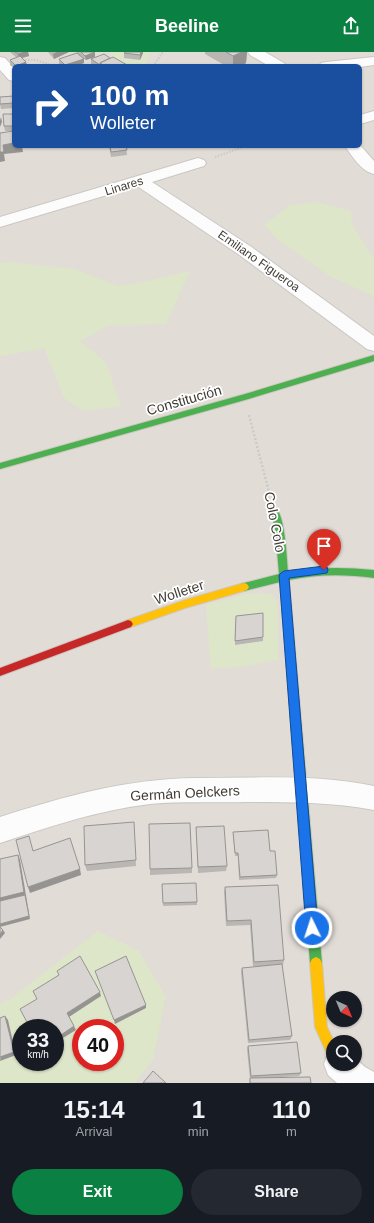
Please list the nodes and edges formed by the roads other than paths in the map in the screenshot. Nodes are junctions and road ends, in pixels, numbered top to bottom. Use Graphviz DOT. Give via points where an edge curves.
graph roads {
  1 [pos="255,52"];
  2 [pos="374,61"];
  3 [pos="2,63"];
  4 [pos="276,64"];
  5 [pos="345,64"];
  6 [pos="12,75"];
  7 [pos="374,115"];
  8 [pos="362,119"];
  9 [pos="354,148"];
  10 [pos="198,163"];
  11 [pos="374,169"];
  12 [pos="140,181"];
  13 [pos="0,222"];
  14 [pos="374,345"];
  15 [pos="374,358"];
  16 [pos="0,466"];
  17 [pos="274,510"];
  18 [pos="374,574"];
  19 [pos="284,575"];
  20 [pos="0,672"];
  21 [pos="301,790"];
  22 [pos="374,798"];
  23 [pos="0,830"];
  24 [pos="326,1038"];
  1 -- 4 [label="street"];
  2 -- 5 [label="street"];
  3 -- 6 [label="street"];
  7 -- 8 [label="street"];
  9 -- 11 [label="street"];
  10 -- 12 [label="street, Linares"];
  12 -- 13 [label="street, Linares"];
  12 -- 14 [label="street, Emiliano Figueroa" via="244,250"];
  15 -- 16 [label="street, Constitución"];
  17 -- 19 [label="street, Colo Colo" via="279,528"];
  18 -- 19 [label="street, Wolleter" via="337,569"];
  19 -- 20 [label="street, Wolleter" via="198,599"];
  19 -- 21 [label="street, Colo Colo"];
  21 -- 22 [label="street, Germán Oelckers" via="356,794"];
  21 -- 23 [label="street, Germán Oelckers" via="174,791 135,794"];
  21 -- 24 [label="street, Colo Colo" via="321,1027"];
}
